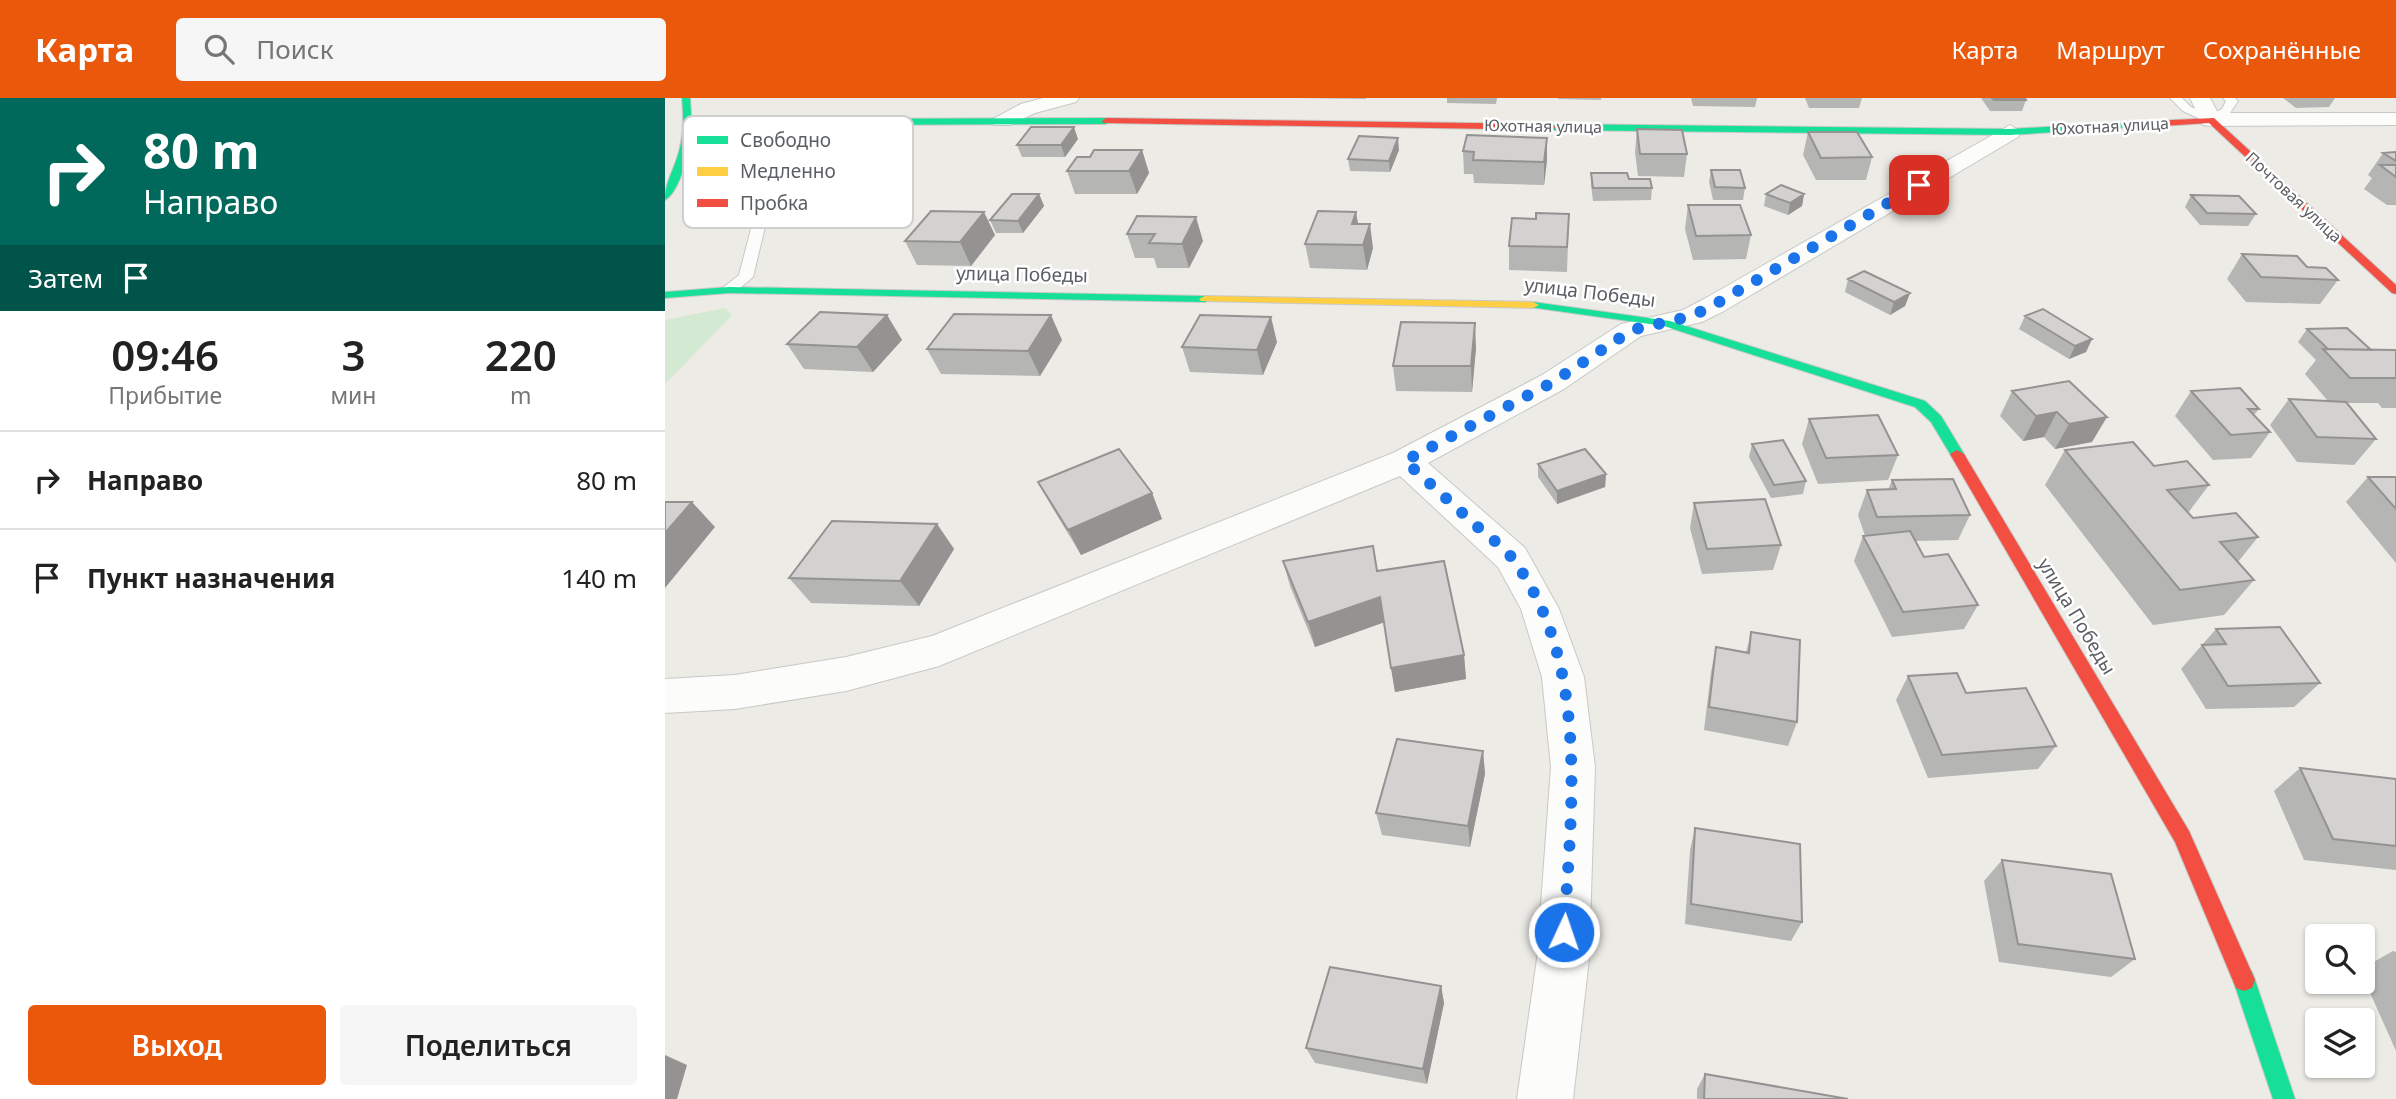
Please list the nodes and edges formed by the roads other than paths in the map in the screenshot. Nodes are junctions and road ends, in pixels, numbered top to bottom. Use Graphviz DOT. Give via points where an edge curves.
graph roads {
  1 [pos="1069,98"];
  2 [pos="2176,98"];
  3 [pos="2200,98"];
  4 [pos="2229,98"];
  5 [pos="1002,120"];
  6 [pos="2211,120"];
  7 [pos="2396,120"];
  8 [pos="913,121"];
  9 [pos="2010,132"];
  10 [pos="683,155"];
  11 [pos="665,197"];
  12 [pos="758,228"];
  13 [pos="729,290"];
  14 [pos="2396,291"];
  15 [pos="665,295"];
  16 [pos="1666,323"];
  17 [pos="1405,461"];
  18 [pos="665,696"];
  19 [pos="1545,1099"];
  20 [pos="2284,1099"];
  1 -- 5 [label="street"];
  2 -- 6 [label="lane"];
  3 -- 6 [label="street, Почтовая улица"];
  4 -- 6 [label="lane" via="2232,101 2226,111"];
  5 -- 8 [label="street, Юхотная улица"];
  5 -- 9 [label="street, Юхотная улица"];
  6 -- 7 [label="street, Юхотная улица"];
  6 -- 9 [label="street, Юхотная улица"];
  6 -- 14 [label="street, Почтовая улица"];
  9 -- 16 [label="street" via="1714,305"];
  10 -- 11 [label="street"];
  12 -- 13 [label="lane" via="746,277"];
  13 -- 15 [label="street, улица Победы"];
  13 -- 16 [label="street, улица Победы" via="1553,305"];
  16 -- 17 [label="street" via="1632,330 1613,340 1553,382"];
  16 -- 20 [label="street, улица Победы" via="1898,395 1920,404 1936,419 2182,837 2238,963"];
  17 -- 18 [label="street" via="939,650 846,674 735,692"];
  17 -- 19 [label="street" via="1511,558 1540,609 1563,677 1573,767 1563,959"];
}
